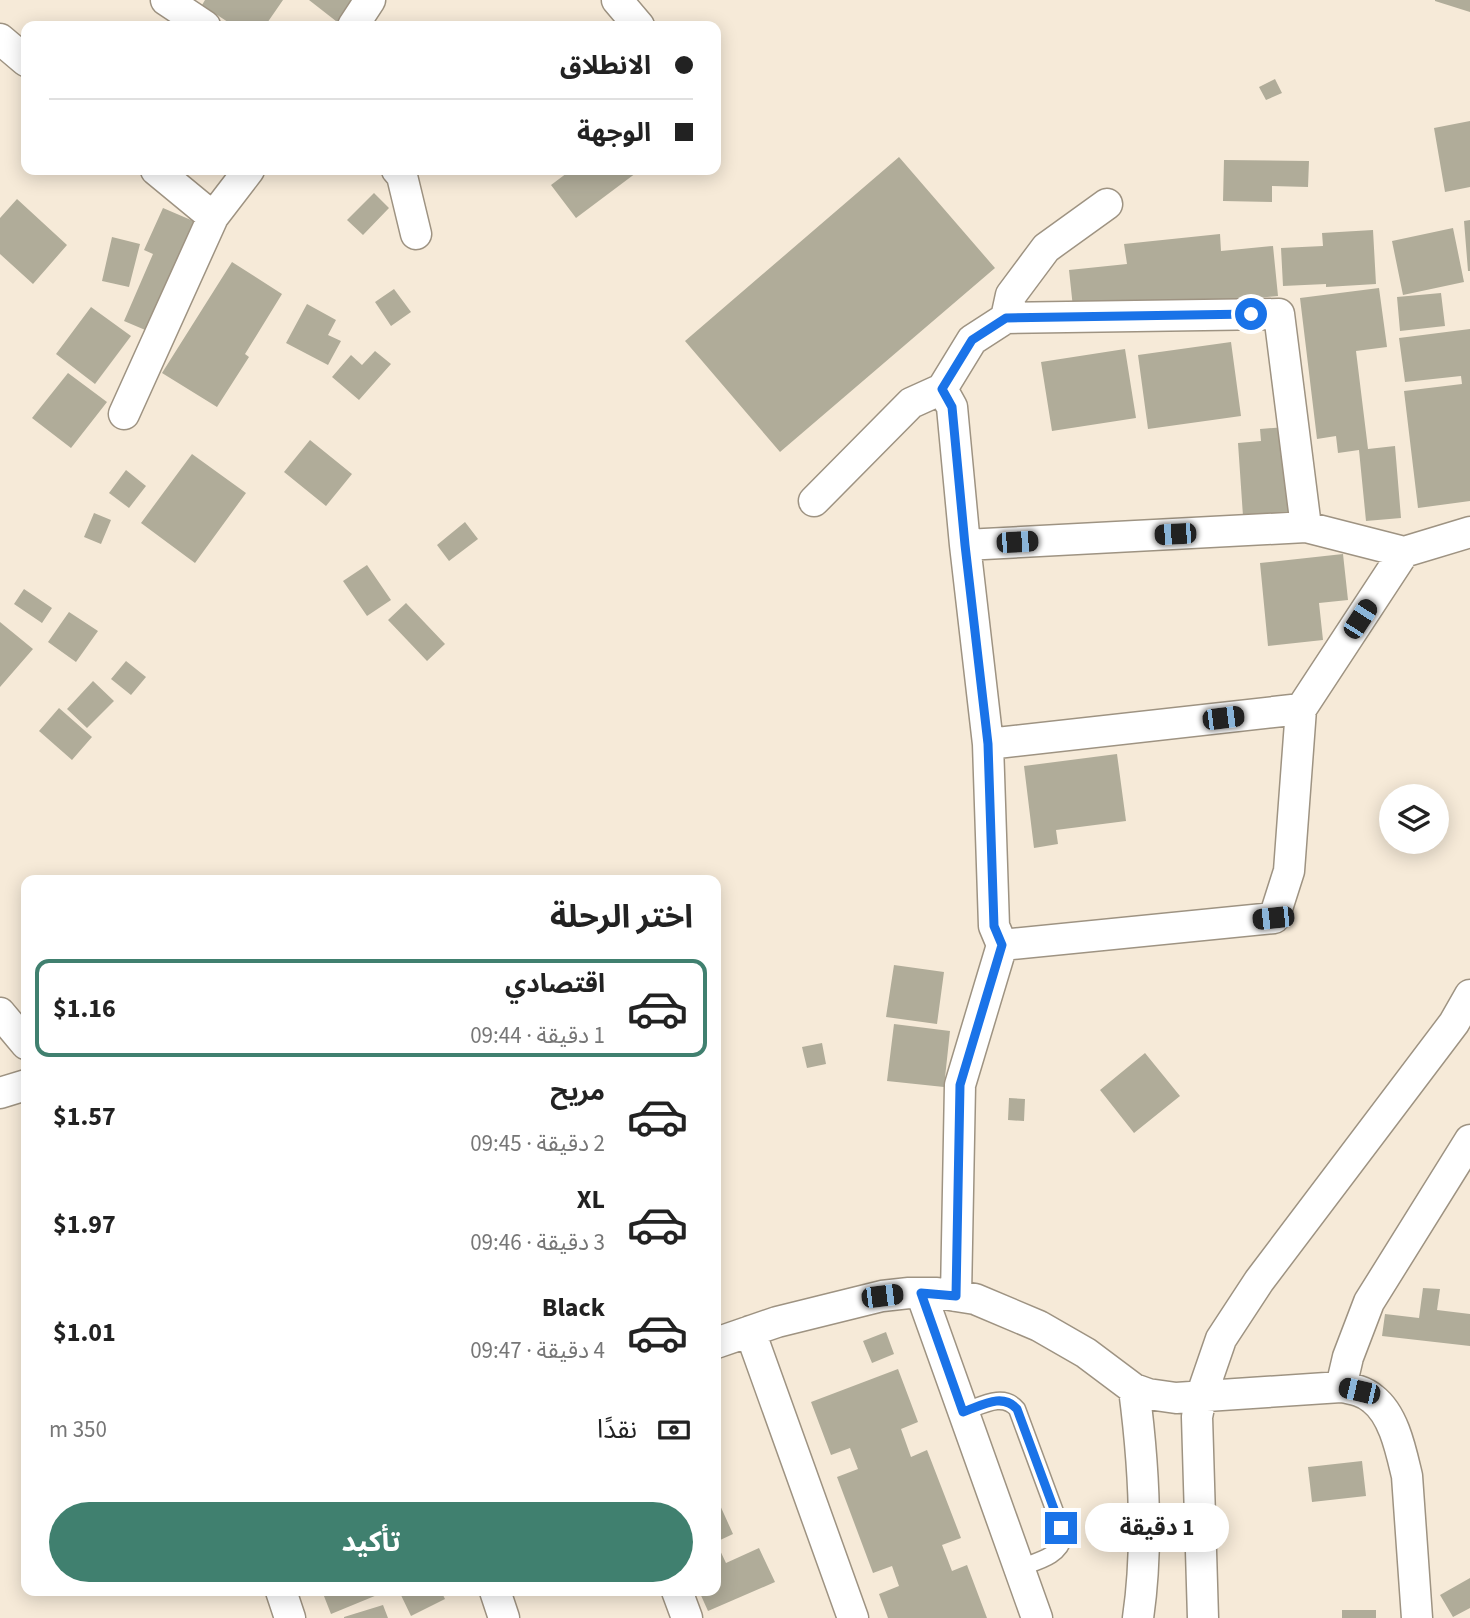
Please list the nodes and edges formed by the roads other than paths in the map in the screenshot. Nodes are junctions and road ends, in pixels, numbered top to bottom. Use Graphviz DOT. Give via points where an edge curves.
graph roads {
  1 [pos="166,0"];
  2 [pos="370,0"];
  3 [pos="617,0"];
  4 [pos="198,21"];
  5 [pos="356,21"];
  6 [pos="635,21"];
  7 [pos="0,39"];
  8 [pos="21,57"];
  9 [pos="162,175"];
  10 [pos="245,175"];
  11 [pos="401,175"];
  12 [pos="1107,204"];
  13 [pos="213,217"];
  14 [pos="416,234"];
  15 [pos="1006,318"];
  16 [pos="942,389"];
  17 [pos="124,414"];
  18 [pos="814,501"];
  19 [pos="1306,527"];
  20 [pos="1470,532"];
  21 [pos="965,545"];
  22 [pos="1404,552"];
  23 [pos="1301,709"];
  24 [pos="988,744"];
  25 [pos="1002,945"];
  26 [pos="1470,995"];
  27 [pos="0,1013"];
  28 [pos="21,1038"];
  29 [pos="21,1087"];
  30 [pos="0,1093"];
  31 [pos="1470,1140"];
  32 [pos="921,1293"];
  33 [pos="956,1296"];
  34 [pos="750,1331"];
  35 [pos="721,1341"];
  36 [pos="1341,1387"];
  37 [pos="1134,1390"];
  38 [pos="1201,1397"];
  39 [pos="963,1412"];
  40 [pos="1019,1568"];
  41 [pos="283,1596"];
  42 [pos="497,1596"];
  43 [pos="679,1596"];
  44 [pos="290,1618"];
  45 [pos="504,1618"];
  46 [pos="687,1618"];
  47 [pos="853,1618"];
  48 [pos="1037,1618"];
  49 [pos="1138,1618"];
  50 [pos="1203,1618"];
  51 [pos="1417,1618"];
  1 -- 4 [label="street"];
  2 -- 5 [label="street"];
  3 -- 6 [label="street"];
  7 -- 8 [label="street"];
  9 -- 13 [label="street"];
  10 -- 13 [label="street"];
  11 -- 14 [label="street"];
  12 -- 15 [label="street" via="1045,248 1011,295"];
  13 -- 17 [label="street"];
  15 -- 16 [label="street" via="972,340"];
  15 -- 19 [label="street" via="1279,314"];
  16 -- 18 [label="street" via="911,403"];
  16 -- 21 [label="street" via="952,407"];
  19 -- 21 [label="street"];
  19 -- 22 [label="street"];
  20 -- 22 [label="street"];
  21 -- 24 [label="street"];
  22 -- 23 [label="street"];
  23 -- 24 [label="street"];
  23 -- 25 [label="street" via="1289,871 1273,918"];
  24 -- 25 [label="street" via="994,926"];
  25 -- 33 [label="street" via="960,1085"];
  26 -- 38 [label="street" via="1454,1023 1259,1281 1221,1339"];
  27 -- 28 [label="street"];
  29 -- 30 [label="street"];
  31 -- 36 [label="street" via="1369,1302"];
  32 -- 33 [label="street"];
  32 -- 34 [label="street" via="882,1296"];
  32 -- 39 [label="street"];
  33 -- 37 [label="street" via="975,1299 1063,1339"];
  34 -- 35 [label="street"];
  34 -- 47 [label="street"];
  36 -- 38 [label="street"];
  36 -- 51 [label="street" via="1374,1399 1402,1454"];
  37 -- 38 [label="street" via="1163,1397"];
  37 -- 49 [label="street" via="1144,1516"];
  38 -- 50 [label="street" via="1197,1417"];
  39 -- 40 [label="street"];
  39 -- 40 [label="lane" via="999,1399 1017,1409 1064,1536 1054,1554"];
  40 -- 48 [label="street"];
  41 -- 44 [label="street"];
  42 -- 45 [label="street"];
  43 -- 46 [label="street"];
}
